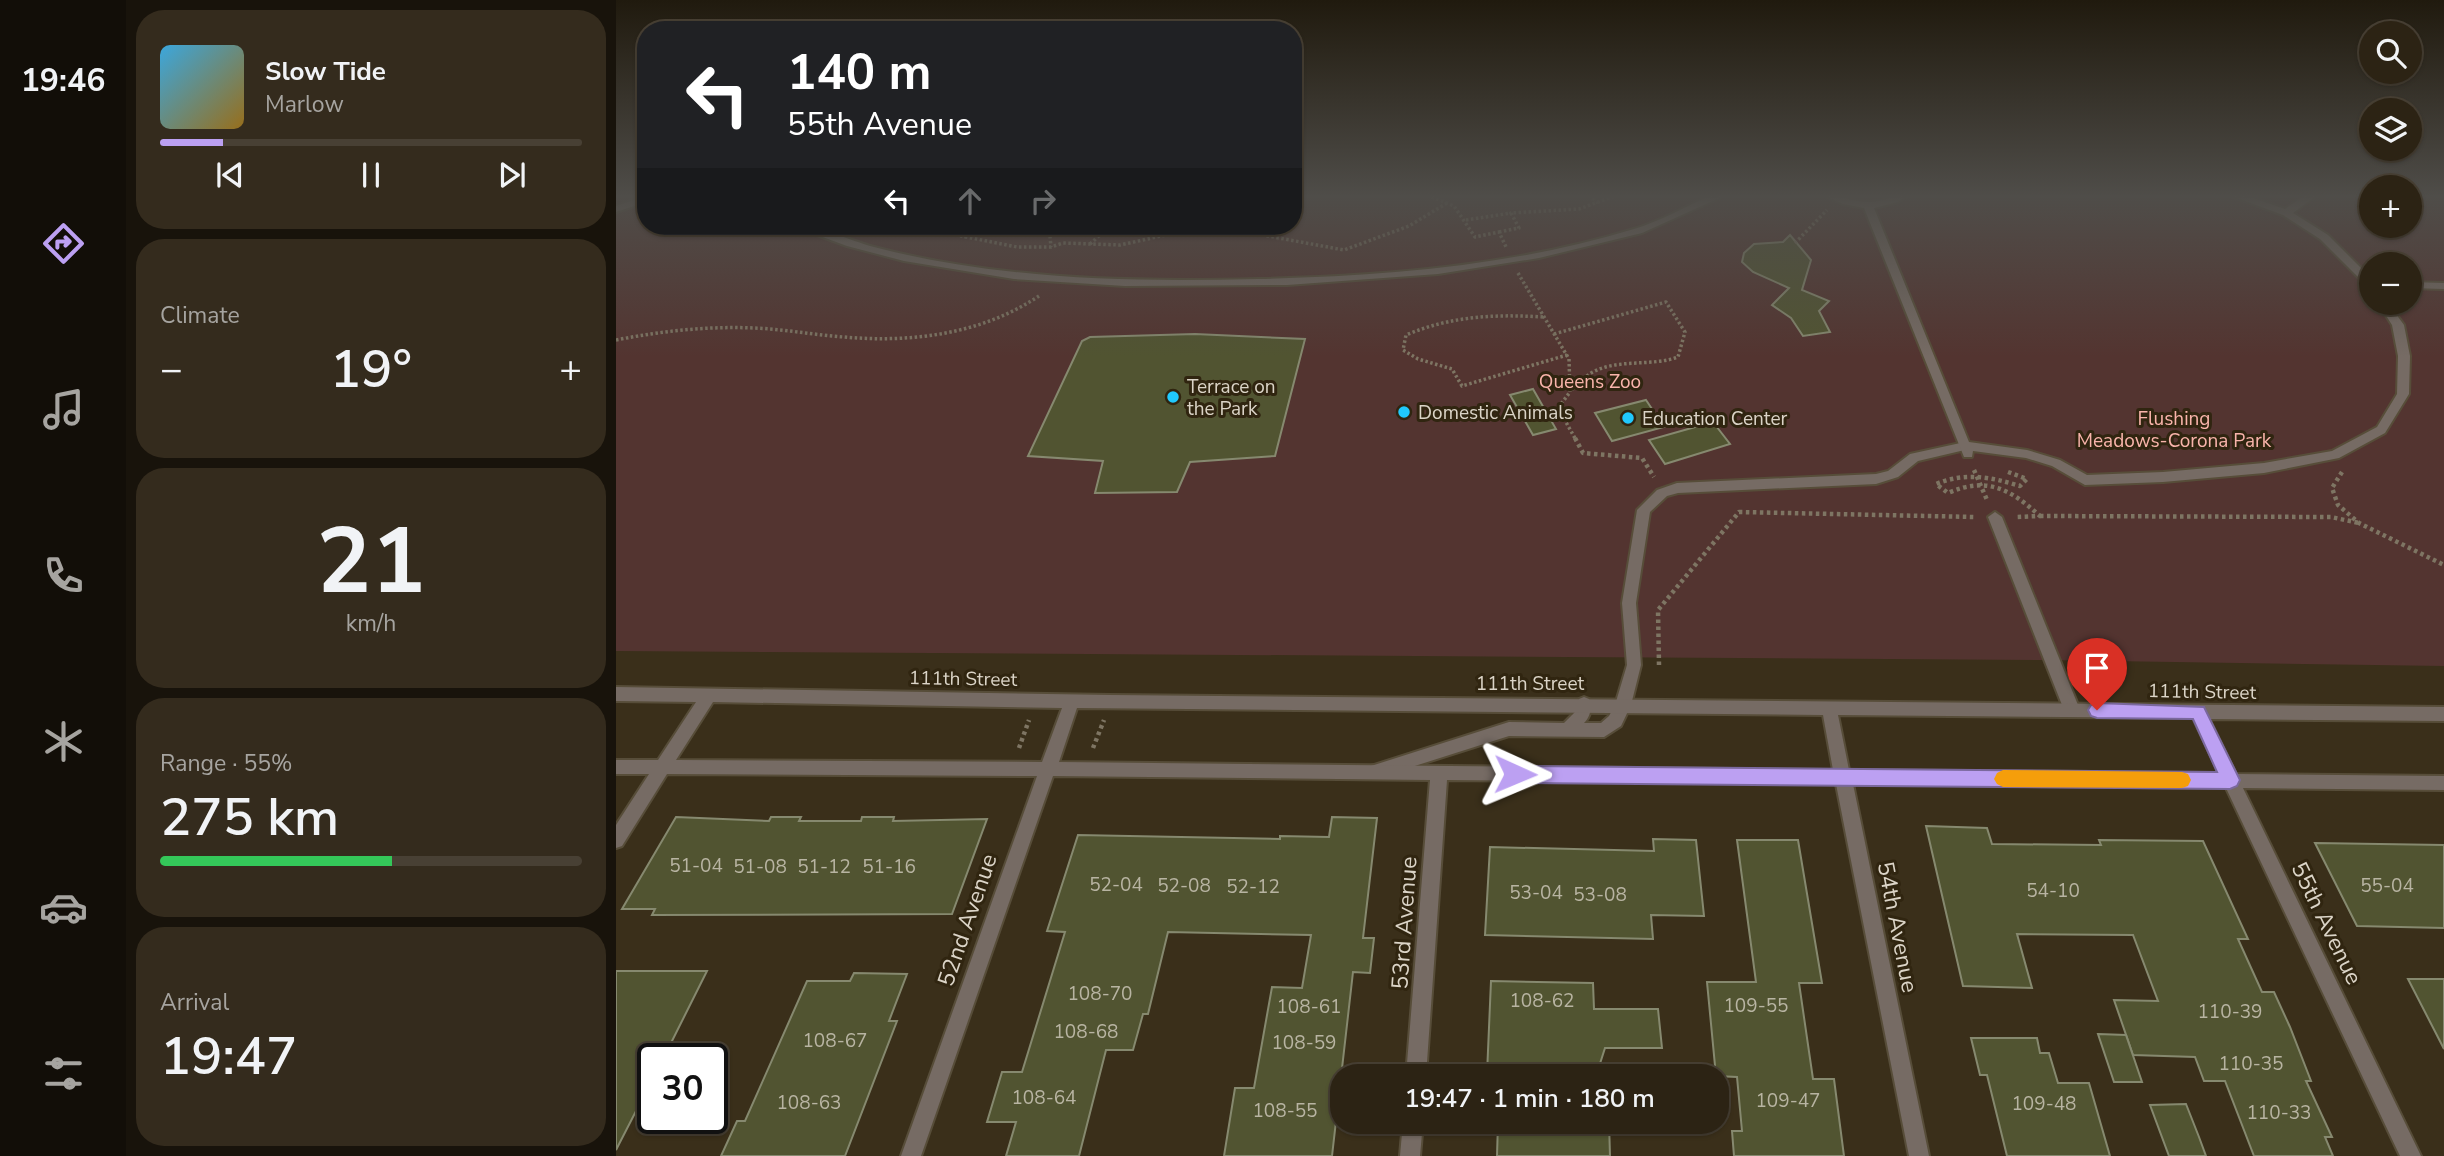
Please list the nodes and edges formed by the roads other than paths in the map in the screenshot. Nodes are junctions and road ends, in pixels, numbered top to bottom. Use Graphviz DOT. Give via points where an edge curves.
graph roads {
  1 [pos="871,249"];
  2 [pos="1562,249"];
  3 [pos="1885,249"];
  4 [pos="2336,249"];
  5 [pos="2359,272"];
  6 [pos="2422,285"];
  7 [pos="2444,286"];
  8 [pos="2391,315"];
  9 [pos="1968,458"];
  10 [pos="1995,517"];
  11 [pos="616,694"];
  12 [pos="709,695"];
  13 [pos="1072,701"];
  14 [pos="1584,704"];
  15 [pos="1623,705"];
  16 [pos="1829,708"];
  17 [pos="2072,710"];
  18 [pos="2198,712"];
  19 [pos="2444,714"];
  20 [pos="1568,730"];
  21 [pos="616,767"];
  22 [pos="662,768"];
  23 [pos="1046,768"];
  24 [pos="1373,772"];
  25 [pos="1439,773"];
  26 [pos="1842,777"];
  27 [pos="2230,780"];
  28 [pos="2444,783"];
  29 [pos="616,840"];
  30 [pos="1417,1064"];
  31 [pos="1412,1134"];
  32 [pos="911,1156"];
  33 [pos="1410,1156"];
  34 [pos="1919,1156"];
  35 [pos="2411,1156"];
  1 -- 2 [label="street" via="920,262 1031,279 1167,285 1315,282 1511,261"];
  3 -- 9 [label="street"];
  4 -- 5 [label="street"];
  6 -- 7 [label="street"];
  8 -- 9 [label="street" via="2398,325 2404,356 2403,394 2381,430 2335,455 2264,468 2085,480 2056,463 2027,454"];
  9 -- 15 [label="street" via="1914,457 1893,474 1876,479 1677,488 1662,493 1644,510 1629,603 1634,665"];
  10 -- 17 [label="street"];
  11 -- 12 [label="street, 111th Street"];
  12 -- 13 [label="street, 111th Street"];
  12 -- 22 [label="street"];
  13 -- 14 [label="street, 111th Street"];
  13 -- 23 [label="street, 52nd Avenue"];
  14 -- 15 [label="street, 111th Street"];
  14 -- 20 [label="street" via="1583,716"];
  15 -- 16 [label="street, 111th Street"];
  15 -- 20 [label="street" via="1604,730"];
  16 -- 17 [label="street, 111th Street"];
  16 -- 26 [label="street, 54th Avenue"];
  17 -- 18 [label="street, 111th Street"];
  18 -- 19 [label="street, 111th Street"];
  18 -- 27 [label="street, 55th Avenue"];
  20 -- 24 [label="street" via="1509,729"];
  21 -- 22 [label="street"];
  22 -- 23 [label="street"];
  22 -- 29 [label="street"];
  23 -- 24 [label="street"];
  23 -- 32 [label="street, 52nd Avenue"];
  24 -- 25 [label="street"];
  25 -- 26 [label="street"];
  25 -- 30 [label="street, 53rd Avenue"];
  26 -- 27 [label="street"];
  26 -- 34 [label="street, 54th Avenue"];
  27 -- 28 [label="street"];
  27 -- 35 [label="street, 55th Avenue"];
  31 -- 33 [label="street"];
}
